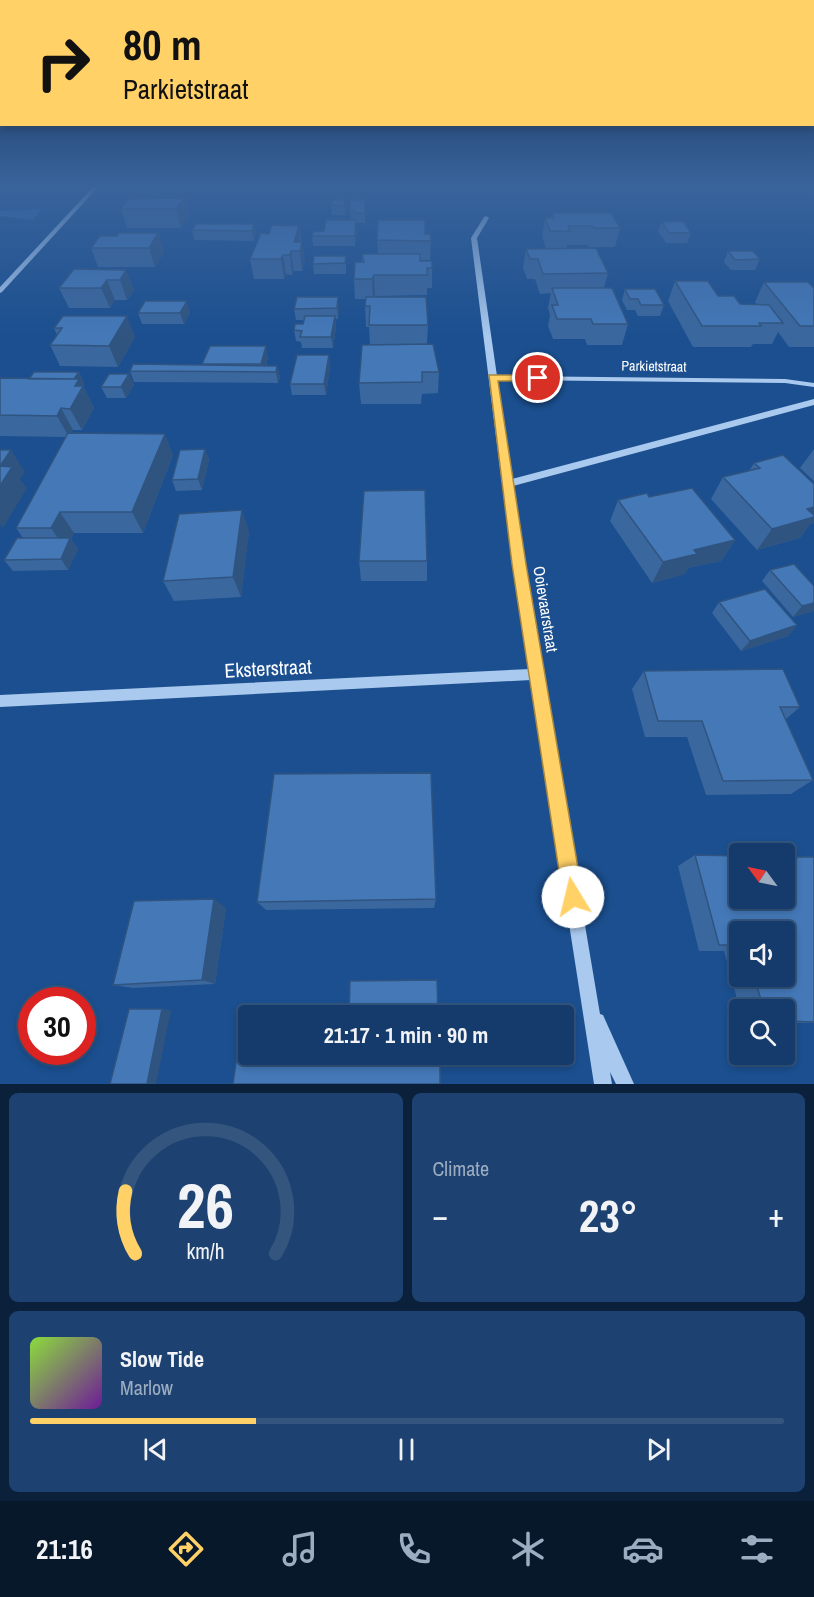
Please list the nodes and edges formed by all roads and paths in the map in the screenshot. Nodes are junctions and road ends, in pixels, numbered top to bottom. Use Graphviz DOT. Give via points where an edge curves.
graph roads {
  1 [pos="51,236"];
  2 [pos="475,236"];
  3 [pos="0,291"];
  4 [pos="493,378"];
  5 [pos="814,385"];
  6 [pos="814,402"];
  7 [pos="507,484"];
  8 [pos="537,674"];
  9 [pos="0,701"];
  10 [pos="591,1009"];
  11 [pos="603,1084"];
  12 [pos="625,1084"];
  1 -- 3 [label="street"];
  2 -- 4 [label="street, Ooievaarstraat"];
  4 -- 5 [label="street, Parkietstraat" via="785,381"];
  4 -- 7 [label="street, Ooievaarstraat"];
  6 -- 7 [label="street"];
  7 -- 8 [label="street, Ooievaarstraat"];
  8 -- 9 [label="street, Eksterstraat"];
  8 -- 10 [label="street, Ooievaarstraat"];
  10 -- 11 [label="street, Ooievaarstraat"];
  10 -- 12 [label="street, Ooievaarstraat"];
}
